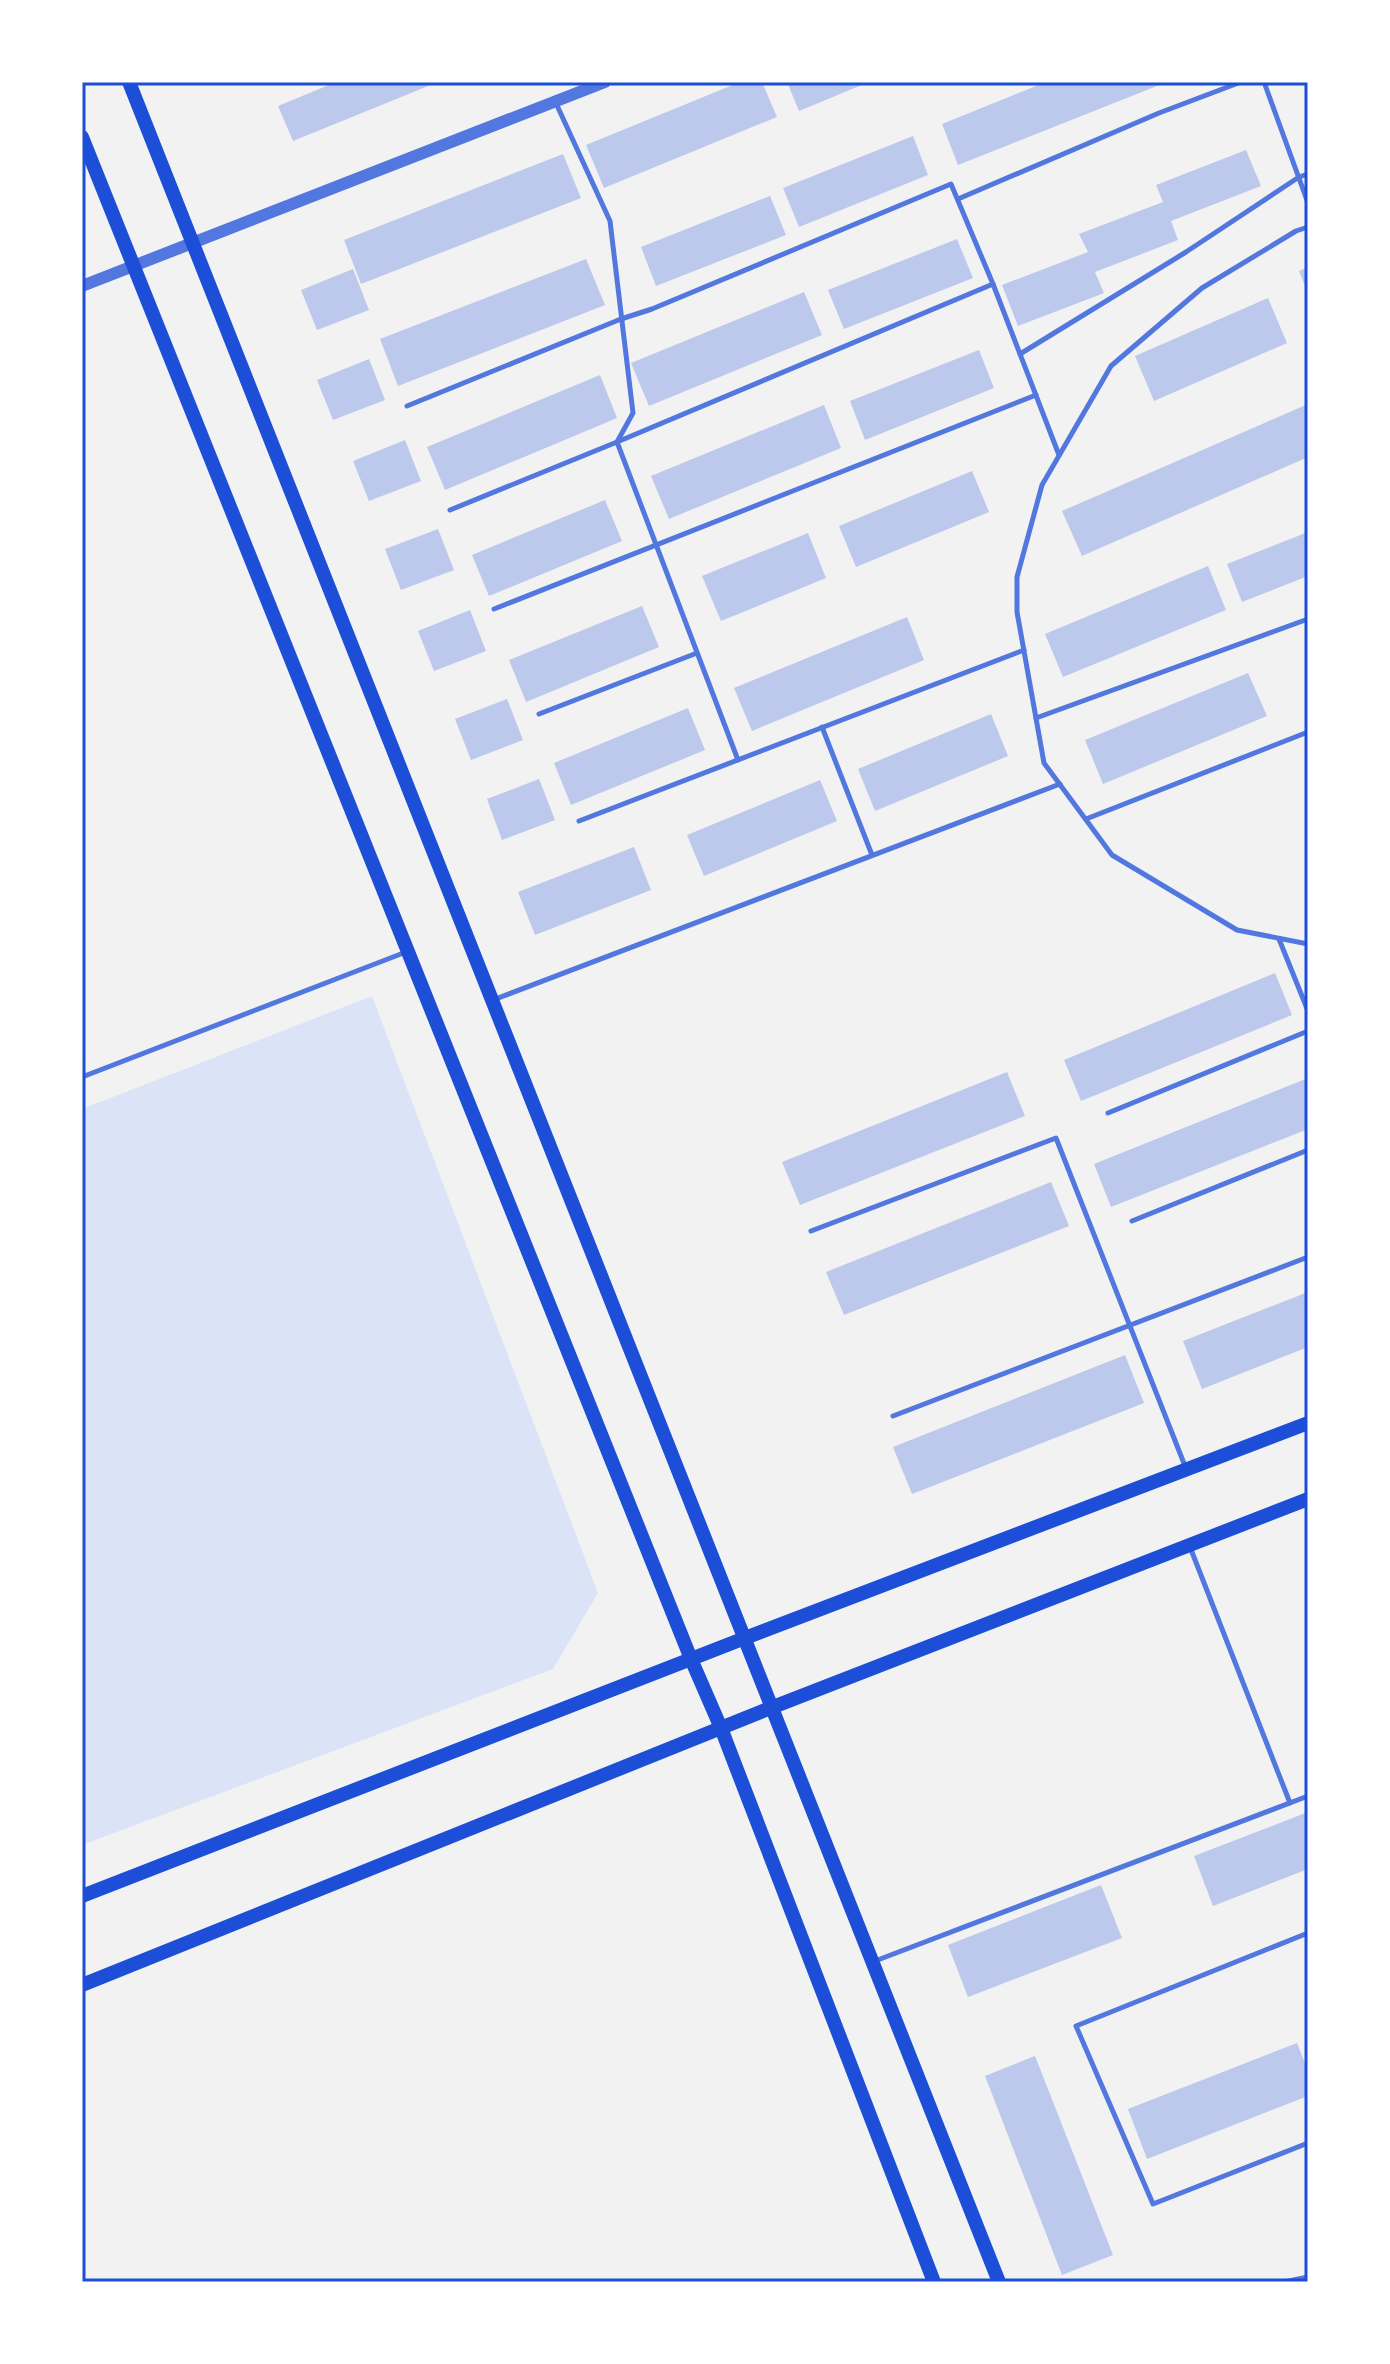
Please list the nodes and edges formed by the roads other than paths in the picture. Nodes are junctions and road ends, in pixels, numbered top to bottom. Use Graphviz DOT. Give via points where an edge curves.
graph roads {
  1 [pos="129,82"];
  2 [pos="1241,82"];
  3 [pos="1264,82"];
  4 [pos="597,84"];
  5 [pos="555,101"];
  6 [pos="82,137"];
  7 [pos="1308,174"];
  8 [pos="1299,177"];
  9 [pos="958,199"];
  10 [pos="1308,203"];
  11 [pos="1308,227"];
  12 [pos="193,243"];
  13 [pos="132,266"];
  14 [pos="993,284"];
  15 [pos="82,286"];
  16 [pos="621,319"];
  17 [pos="1020,354"];
  18 [pos="1036,395"];
  19 [pos="407,406"];
  20 [pos="617,442"];
  21 [pos="1059,456"];
  22 [pos="450,510"];
  23 [pos="656,543"];
  24 [pos="494,609"];
  25 [pos="1308,619"];
  26 [pos="1024,650"];
  27 [pos="697,653"];
  28 [pos="539,714"];
  29 [pos="1036,718"];
  30 [pos="822,727"];
  31 [pos="1308,732"];
  32 [pos="738,760"];
  33 [pos="1060,784"];
  34 [pos="1086,819"];
  35 [pos="579,821"];
  36 [pos="872,855"];
  37 [pos="1278,938"];
  38 [pos="1308,944"];
  39 [pos="407,952"];
  40 [pos="493,1000"];
  41 [pos="1308,1011"];
  42 [pos="1308,1031"];
  43 [pos="82,1077"];
  44 [pos="1108,1113"];
  45 [pos="1308,1150"];
  46 [pos="1132,1221"];
  47 [pos="811,1231"];
  48 [pos="1308,1257"];
  49 [pos="1130,1326"];
  50 [pos="893,1416"];
  51 [pos="1308,1423"];
  52 [pos="1187,1470"];
  53 [pos="1308,1499"];
  54 [pos="1190,1545"];
  55 [pos="745,1638"];
  56 [pos="691,1659"];
  57 [pos="773,1707"];
  58 [pos="721,1728"];
  59 [pos="1308,1796"];
  60 [pos="1290,1803"];
  61 [pos="82,1896"];
  62 [pos="1308,1933"];
  63 [pos="873,1962"];
  64 [pos="82,1985"];
  65 [pos="1308,2143"];
  66 [pos="1308,2277"];
  67 [pos="934,2282"];
  68 [pos="999,2282"];
  69 [pos="1284,2282"];
  1 -- 12 [label="main road"];
  2 -- 9 [label="lane"];
  3 -- 8 [label="lane"];
  4 -- 5 [label="street"];
  5 -- 12 [label="street"];
  5 -- 16 [label="lane" via="610,221"];
  6 -- 13 [label="main road"];
  7 -- 8 [label="lane"];
  8 -- 10 [label="lane"];
  8 -- 17 [label="lane"];
  9 -- 14 [label="lane"];
  9 -- 16 [label="lane" via="951,184"];
  11 -- 21 [label="lane" via="1202,288 1111,366"];
  12 -- 13 [label="street"];
  12 -- 40 [label="main road"];
  13 -- 15 [label="street"];
  13 -- 39 [label="main road"];
  14 -- 17 [label="lane"];
  14 -- 20 [label="lane"];
  16 -- 19 [label="lane"];
  16 -- 20 [label="lane" via="633,413"];
  17 -- 18 [label="lane"];
  18 -- 21 [label="lane"];
  18 -- 23 [label="lane"];
  20 -- 22 [label="lane"];
  20 -- 23 [label="lane"];
  21 -- 26 [label="lane" via="1042,485 1017,577"];
  23 -- 24 [label="lane"];
  23 -- 27 [label="lane"];
  25 -- 29 [label="lane"];
  26 -- 29 [label="lane"];
  26 -- 30 [label="lane"];
  27 -- 28 [label="lane"];
  27 -- 32 [label="lane"];
  29 -- 33 [label="lane" via="1044,763"];
  30 -- 32 [label="lane"];
  30 -- 36 [label="lane"];
  31 -- 34 [label="lane"];
  32 -- 35 [label="lane"];
  33 -- 34 [label="lane"];
  33 -- 36 [label="lane"];
  34 -- 37 [label="lane" via="1112,855 1237,930"];
  36 -- 40 [label="lane"];
  37 -- 38 [label="lane"];
  37 -- 41 [label="lane"];
  39 -- 43 [label="lane"];
  39 -- 56 [label="main road"];
  40 -- 55 [label="main road"];
  42 -- 44 [label="lane"];
  45 -- 46 [label="lane"];
  47 -- 49 [label="lane" via="1056,1138"];
  48 -- 49 [label="lane"];
  49 -- 50 [label="lane"];
  49 -- 52 [label="lane"];
  51 -- 52 [label="main road"];
  52 -- 55 [label="main road"];
  53 -- 54 [label="main road"];
  54 -- 57 [label="main road"];
  54 -- 60 [label="lane"];
  55 -- 56 [label="main road"];
  55 -- 57 [label="main road"];
  56 -- 58 [label="main road"];
  56 -- 61 [label="main road"];
  57 -- 58 [label="main road"];
  57 -- 63 [label="main road"];
  58 -- 64 [label="main road"];
  58 -- 67 [label="main road"];
  59 -- 60 [label="lane"];
  60 -- 63 [label="lane"];
  62 -- 65 [label="lane" via="1076,2026 1153,2204"];
  63 -- 68 [label="main road"];
  66 -- 69 [label="lane"];
}
